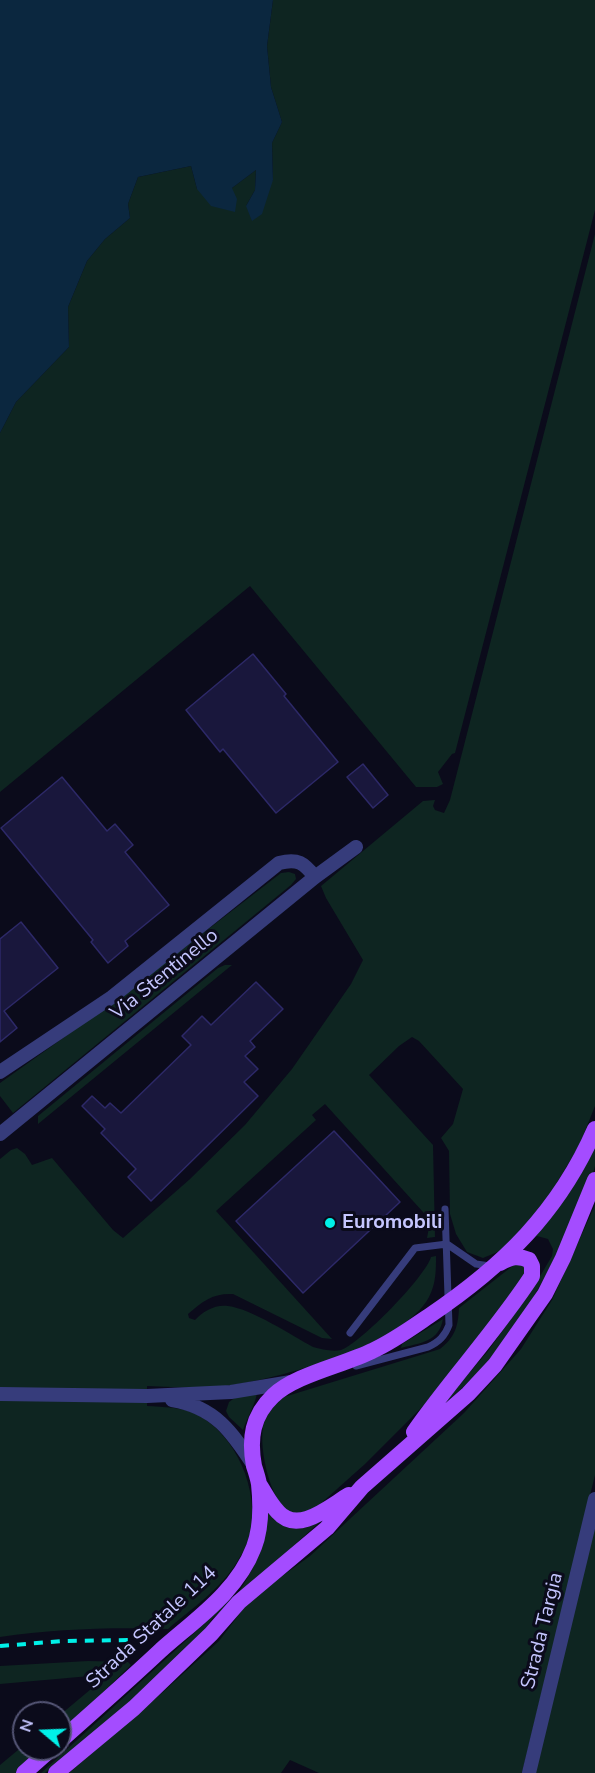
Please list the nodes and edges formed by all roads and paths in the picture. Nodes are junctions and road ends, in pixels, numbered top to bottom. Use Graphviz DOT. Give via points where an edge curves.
graph roads {
  1 [pos="356,847"];
  2 [pos="315,877"];
  3 [pos="0,1072"];
  4 [pos="18,1120"];
  5 [pos="595,1129"];
  6 [pos="0,1134"];
  7 [pos="0,1140"];
  8 [pos="595,1180"];
  9 [pos="445,1209"];
  10 [pos="447,1244"];
  11 [pos="497,1264"];
  12 [pos="448,1303"];
  13 [pos="350,1333"];
  14 [pos="301,1379"];
  15 [pos="0,1394"];
  16 [pos="147,1396"];
  17 [pos="402,1450"];
  18 [pos="257,1475"];
  19 [pos="362,1487"];
  20 [pos="595,1499"];
  21 [pos="72,1730"];
  22 [pos="38,1761"];
  23 [pos="24,1773"];
  24 [pos="56,1773"];
  25 [pos="529,1773"];
  1 -- 2 [label="street, Via Stentinello"];
  2 -- 3 [label="street" via="305,865 291,860 279,863 112,997"];
  2 -- 4 [label="street, Via Stentinello"];
  4 -- 6 [label="street, Via Stentinello"];
  4 -- 7 [label="street"];
  5 -- 11 [label="main road, Strada Statale 114" via="560,1194"];
  8 -- 17 [label="main road, Strada Statale 114" via="563,1258 527,1321 468,1394"];
  9 -- 10 [label="lane"];
  10 -- 11 [label="lane" via="476,1264"];
  10 -- 12 [label="lane"];
  10 -- 13 [label="lane" via="415,1248"];
  11 -- 12 [label="main road, Strada Statale 114"];
  11 -- 17 [label="main road" via="520,1256 529,1260 532,1276"];
  12 -- 14 [label="main road, Strada Statale 114" via="391,1342"];
  12 -- 14 [label="lane" via="449,1325 439,1342"];
  14 -- 16 [label="street" via="231,1392"];
  14 -- 18 [label="main road, Strada Statale 114" via="275,1394 256,1419 251,1447"];
  15 -- 16 [label="street"];
  16 -- 18 [label="street" via="206,1410 237,1440"];
  17 -- 19 [label="main road, Strada Statale 114"];
  18 -- 19 [label="main road" via="279,1514 296,1521 307,1520"];
  18 -- 21 [label="main road, Strada Statale 114" via="258,1533 235,1581 219,1600"];
  19 -- 24 [label="main road, Strada Statale 114" via="327,1528 239,1602 211,1635 135,1708"];
  20 -- 25 [label="street, Strada Targia"];
  22 -- 23 [label="main road"];
}
